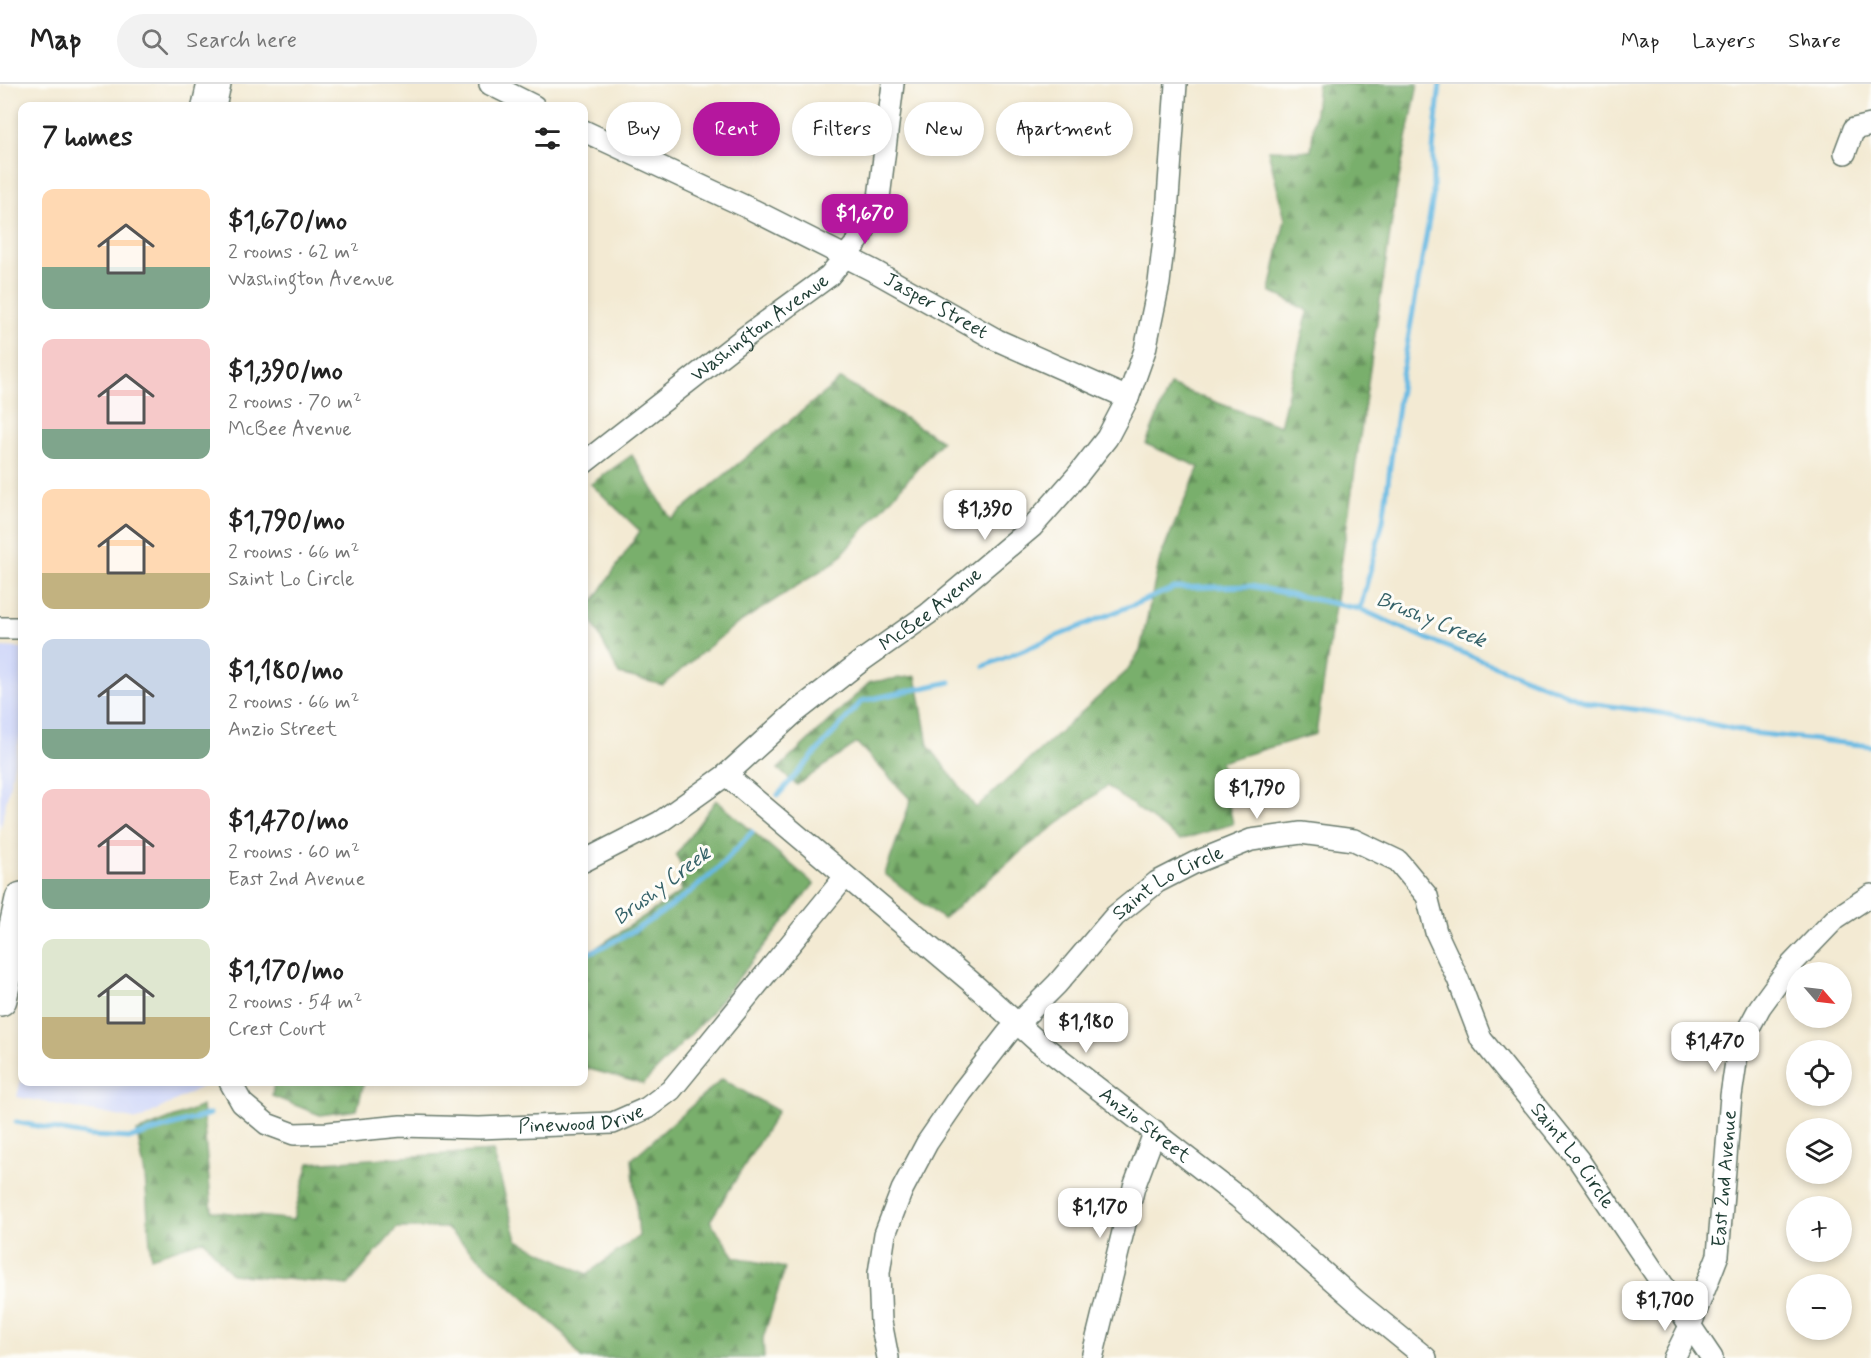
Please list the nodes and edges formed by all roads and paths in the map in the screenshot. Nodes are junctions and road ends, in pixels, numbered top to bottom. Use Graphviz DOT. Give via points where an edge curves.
graph roads {
  1 [pos="214,84"];
  2 [pos="490,84"];
  3 [pos="893,84"];
  4 [pos="1176,84"];
  5 [pos="521,99"];
  6 [pos="210,102"];
  7 [pos="1871,124"];
  8 [pos="588,133"];
  9 [pos="1845,153"];
  10 [pos="845,257"];
  11 [pos="1128,398"];
  12 [pos="588,460"];
  13 [pos="0,628"];
  14 [pos="18,628"];
  15 [pos="726,775"];
  16 [pos="588,859"];
  17 [pos="845,877"];
  18 [pos="1871,894"];
  19 [pos="18,917"];
  20 [pos="0,999"];
  21 [pos="1017,1024"];
  22 [pos="232,1086"];
  23 [pos="1155,1131"];
  24 [pos="1691,1324"];
  25 [pos="888,1358"];
  26 [pos="1092,1358"];
  27 [pos="1426,1358"];
  28 [pos="1674,1358"];
  29 [pos="1712,1358"];
  1 -- 6 [label="highway"];
  2 -- 5 [label="street"];
  3 -- 10 [label="street, Washington Avenue" via="878,206"];
  4 -- 11 [label="street, McBee Avenue" via="1159,284 1145,350"];
  7 -- 9 [label="street" via="1854,129"];
  8 -- 10 [label="street, Jasper Street"];
  10 -- 11 [label="street, Jasper Street" via="997,340"];
  10 -- 12 [label="street, Washington Avenue" via="829,276"];
  11 -- 15 [label="street, McBee Avenue" via="1107,438 1032,527 928,614 792,716"];
  13 -- 14 [label="street"];
  15 -- 16 [label="street, McBee Avenue" via="660,822"];
  15 -- 17 [label="street, Anzio Street"];
  17 -- 21 [label="street, Anzio Street"];
  17 -- 22 [label="street, Pinewood Drive" via="671,1090 647,1108 613,1123 479,1128 401,1126 294,1134 267,1124 242,1103"];
  18 -- 24 [label="street, East 2nd Avenue" via="1836,918 1790,966 1745,1035 1737,1055 1731,1096 1718,1255"];
  19 -- 20 [label="highway"];
  21 -- 23 [label="street, Anzio Street"];
  21 -- 24 [label="street, Saint Lo Circle" via="1115,916 1157,882 1194,862 1251,840 1301,833 1354,840 1398,861 1426,896 1436,932 1481,1039 1578,1159"];
  21 -- 25 [label="street, Saint Lo Circle" via="927,1143 902,1190 885,1234 879,1273 881,1322"];
  23 -- 26 [label="street" via="1134,1187"];
  23 -- 27 [label="street, Anzio Street"];
  24 -- 28 [label="street, East 2nd Avenue"];
  24 -- 29 [label="street"];
}
